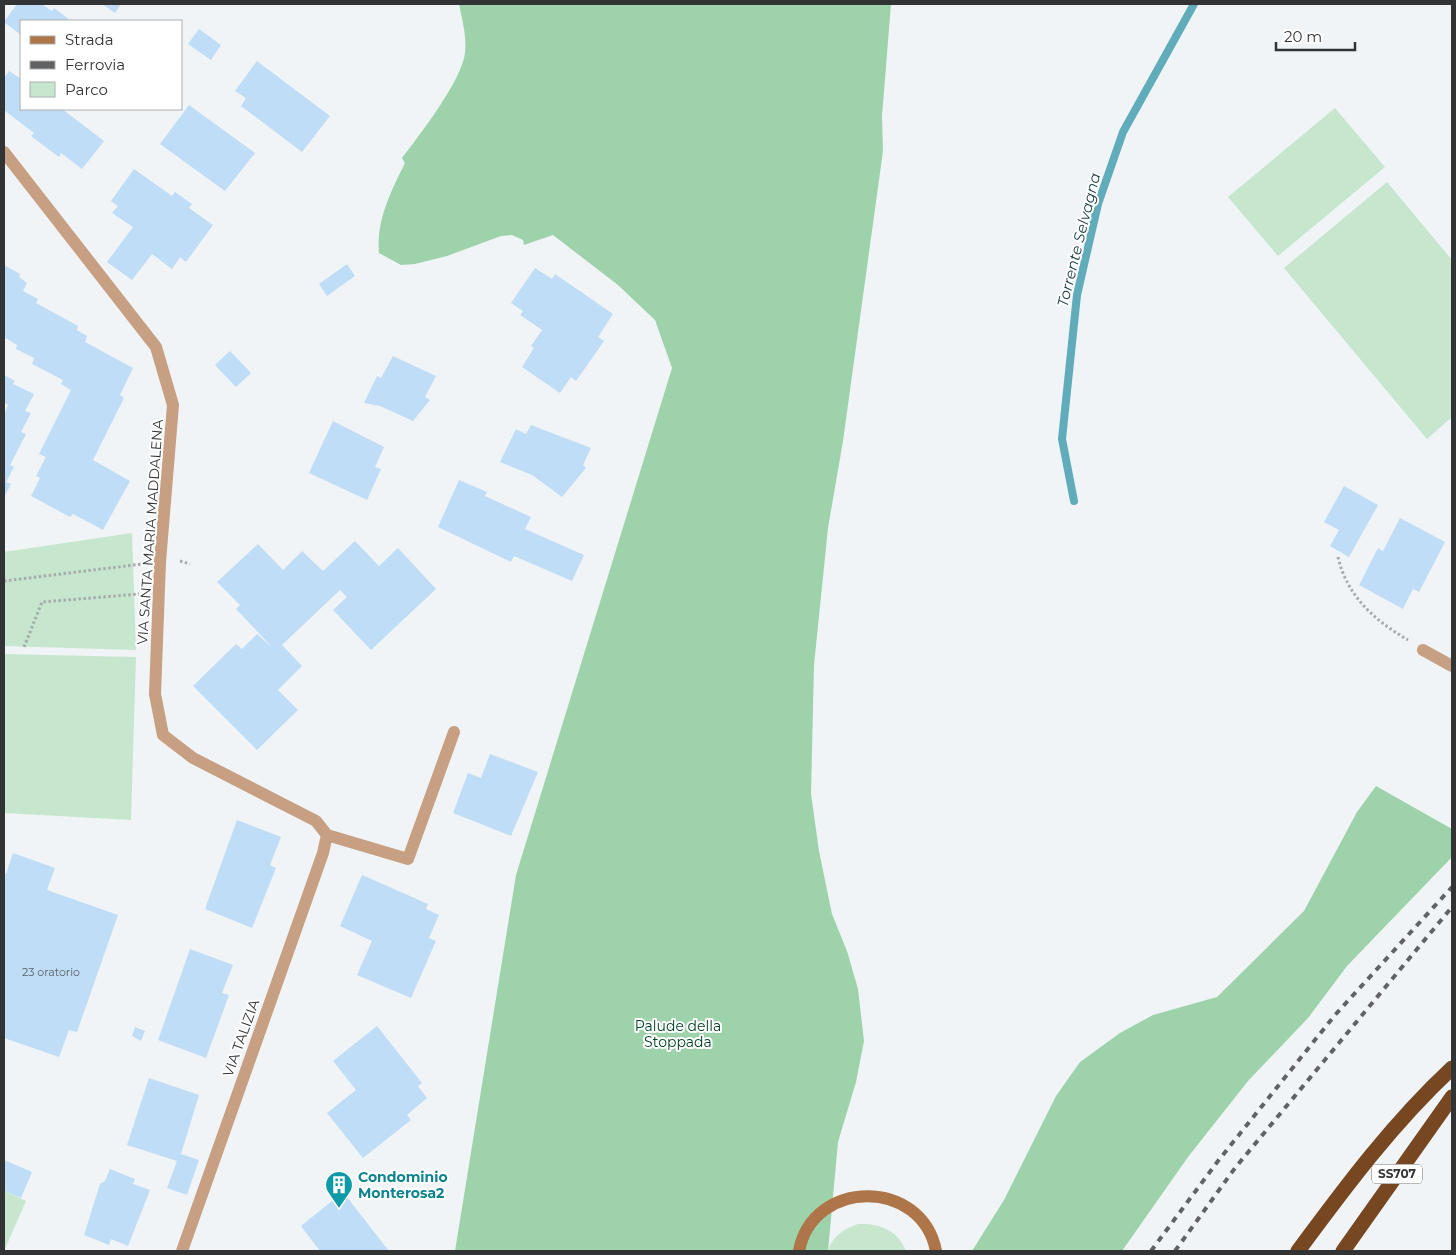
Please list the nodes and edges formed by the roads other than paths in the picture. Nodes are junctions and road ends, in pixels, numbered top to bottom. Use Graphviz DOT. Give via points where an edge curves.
graph roads {
  1 [pos="4,152"];
  2 [pos="1423,650"];
  3 [pos="1452,666"];
  4 [pos="454,732"];
  5 [pos="328,835"];
  6 [pos="1452,1068"];
  7 [pos="1452,1097"];
  8 [pos="182,1251"];
  9 [pos="799,1251"];
  10 [pos="936,1251"];
  11 [pos="1298,1251"];
  12 [pos="1343,1251"];
  1 -- 5 [label="street, VIA SANTA MARIA MADDALENA" via="156,347 173,405 160,562 155,694 163,735 193,758 316,821"];
  2 -- 3 [label="street"];
  4 -- 5 [label="street, VIA SANTA MARIA MADDALENA" via="408,859"];
  5 -- 8 [label="street, VIA TALIZIA"];
  6 -- 11 [label="highway" via="1378,1145"];
  7 -- 12 [label="highway, SS707"];
  9 -- 10 [label="main road" via="812,1222 828,1208 848,1198 869,1195 891,1199 910,1210 925,1226"];
}
